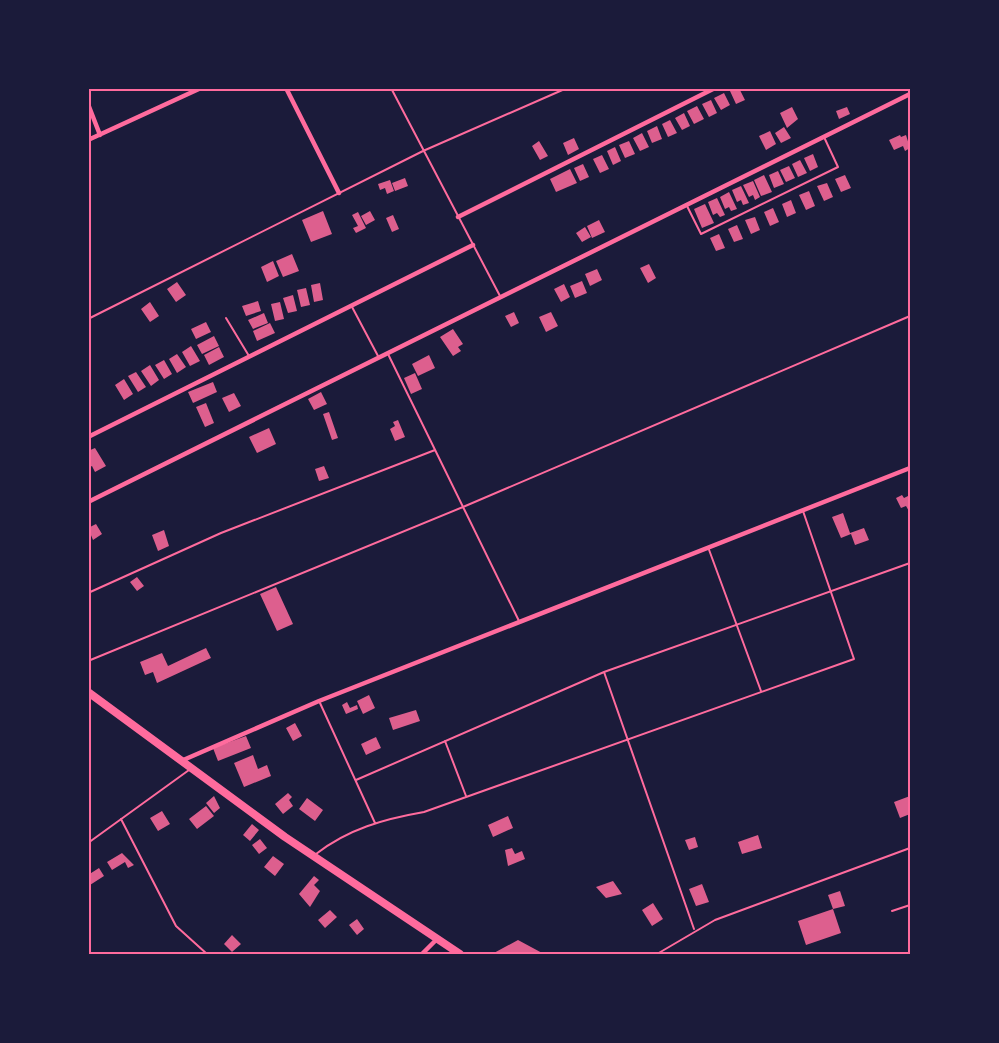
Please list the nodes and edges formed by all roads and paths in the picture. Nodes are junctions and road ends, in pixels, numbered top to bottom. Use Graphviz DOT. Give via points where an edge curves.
graph roads {
  1 [pos="201,88"];
  2 [pos="286,88"];
  3 [pos="391,88"];
  4 [pos="567,88"];
  5 [pos="715,88"];
  6 [pos="910,94"];
  7 [pos="88,104"];
  8 [pos="100,135"];
  9 [pos="824,137"];
  10 [pos="88,140"];
  11 [pos="423,151"];
  12 [pos="339,193"];
  13 [pos="687,206"];
  14 [pos="458,217"];
  15 [pos="473,245"];
  16 [pos="501,297"];
  17 [pos="351,305"];
  18 [pos="910,316"];
  19 [pos="226,318"];
  20 [pos="88,319"];
  21 [pos="387,352"];
  22 [pos="249,356"];
  23 [pos="378,357"];
  24 [pos="88,437"];
  25 [pos="435,450"];
  26 [pos="910,468"];
  27 [pos="88,502"];
  28 [pos="463,507"];
  29 [pos="803,511"];
  30 [pos="708,547"];
  31 [pos="910,563"];
  32 [pos="831,591"];
  33 [pos="88,593"];
  34 [pos="519,621"];
  35 [pos="736,625"];
  36 [pos="88,661"];
  37 [pos="604,672"];
  38 [pos="761,691"];
  39 [pos="88,692"];
  40 [pos="319,701"];
  41 [pos="627,738"];
  42 [pos="445,741"];
  43 [pos="181,761"];
  44 [pos="191,768"];
  45 [pos="356,780"];
  46 [pos="466,796"];
  47 [pos="121,819"];
  48 [pos="375,823"];
  49 [pos="88,843"];
  50 [pos="910,848"];
  51 [pos="313,856"];
  52 [pos="910,905"];
  53 [pos="892,911"];
  54 [pos="694,930"];
  55 [pos="436,939"];
  56 [pos="207,954"];
  57 [pos="422,954"];
  58 [pos="460,954"];
  59 [pos="657,954"];
  1 -- 8 [label="street"];
  2 -- 12 [label="street"];
  3 -- 11 [label="lane"];
  4 -- 11 [label="lane"];
  5 -- 14 [label="street"];
  6 -- 9 [label="street"];
  7 -- 8 [label="street"];
  8 -- 10 [label="street"];
  9 -- 13 [label="street"];
  9 -- 13 [label="lane" via="838,167 701,234"];
  11 -- 12 [label="lane"];
  11 -- 14 [label="lane"];
  12 -- 20 [label="lane"];
  13 -- 16 [label="street"];
  14 -- 15 [label="lane"];
  15 -- 16 [label="lane"];
  15 -- 17 [label="street"];
  16 -- 21 [label="street"];
  17 -- 22 [label="street"];
  17 -- 23 [label="lane"];
  18 -- 28 [label="lane"];
  19 -- 22 [label="lane"];
  21 -- 23 [label="street"];
  21 -- 25 [label="lane"];
  22 -- 24 [label="street"];
  23 -- 27 [label="street"];
  25 -- 28 [label="lane"];
  25 -- 33 [label="lane" via="221,533"];
  26 -- 29 [label="street"];
  28 -- 34 [label="lane"];
  28 -- 36 [label="lane"];
  29 -- 30 [label="street"];
  29 -- 32 [label="lane"];
  30 -- 34 [label="street"];
  30 -- 35 [label="lane"];
  31 -- 32 [label="lane"];
  32 -- 35 [label="lane"];
  32 -- 38 [label="lane" via="854,659"];
  34 -- 40 [label="street"];
  35 -- 37 [label="lane"];
  35 -- 38 [label="lane"];
  37 -- 41 [label="lane"];
  37 -- 42 [label="lane"];
  38 -- 41 [label="lane"];
  39 -- 43 [label="main road"];
  40 -- 43 [label="street"];
  40 -- 45 [label="lane"];
  41 -- 46 [label="lane"];
  41 -- 54 [label="lane"];
  42 -- 45 [label="lane"];
  42 -- 46 [label="lane"];
  43 -- 44 [label="main road"];
  44 -- 47 [label="lane"];
  44 -- 51 [label="main road"];
  45 -- 48 [label="lane"];
  46 -- 48 [label="lane" via="424,812"];
  47 -- 49 [label="lane"];
  47 -- 56 [label="lane" via="176,926"];
  48 -- 51 [label="lane" via="342,835"];
  50 -- 54 [label="lane"];
  51 -- 55 [label="main road"];
  52 -- 53 [label="lane"];
  54 -- 59 [label="lane"];
  55 -- 57 [label="street"];
  55 -- 58 [label="main road"];
}
